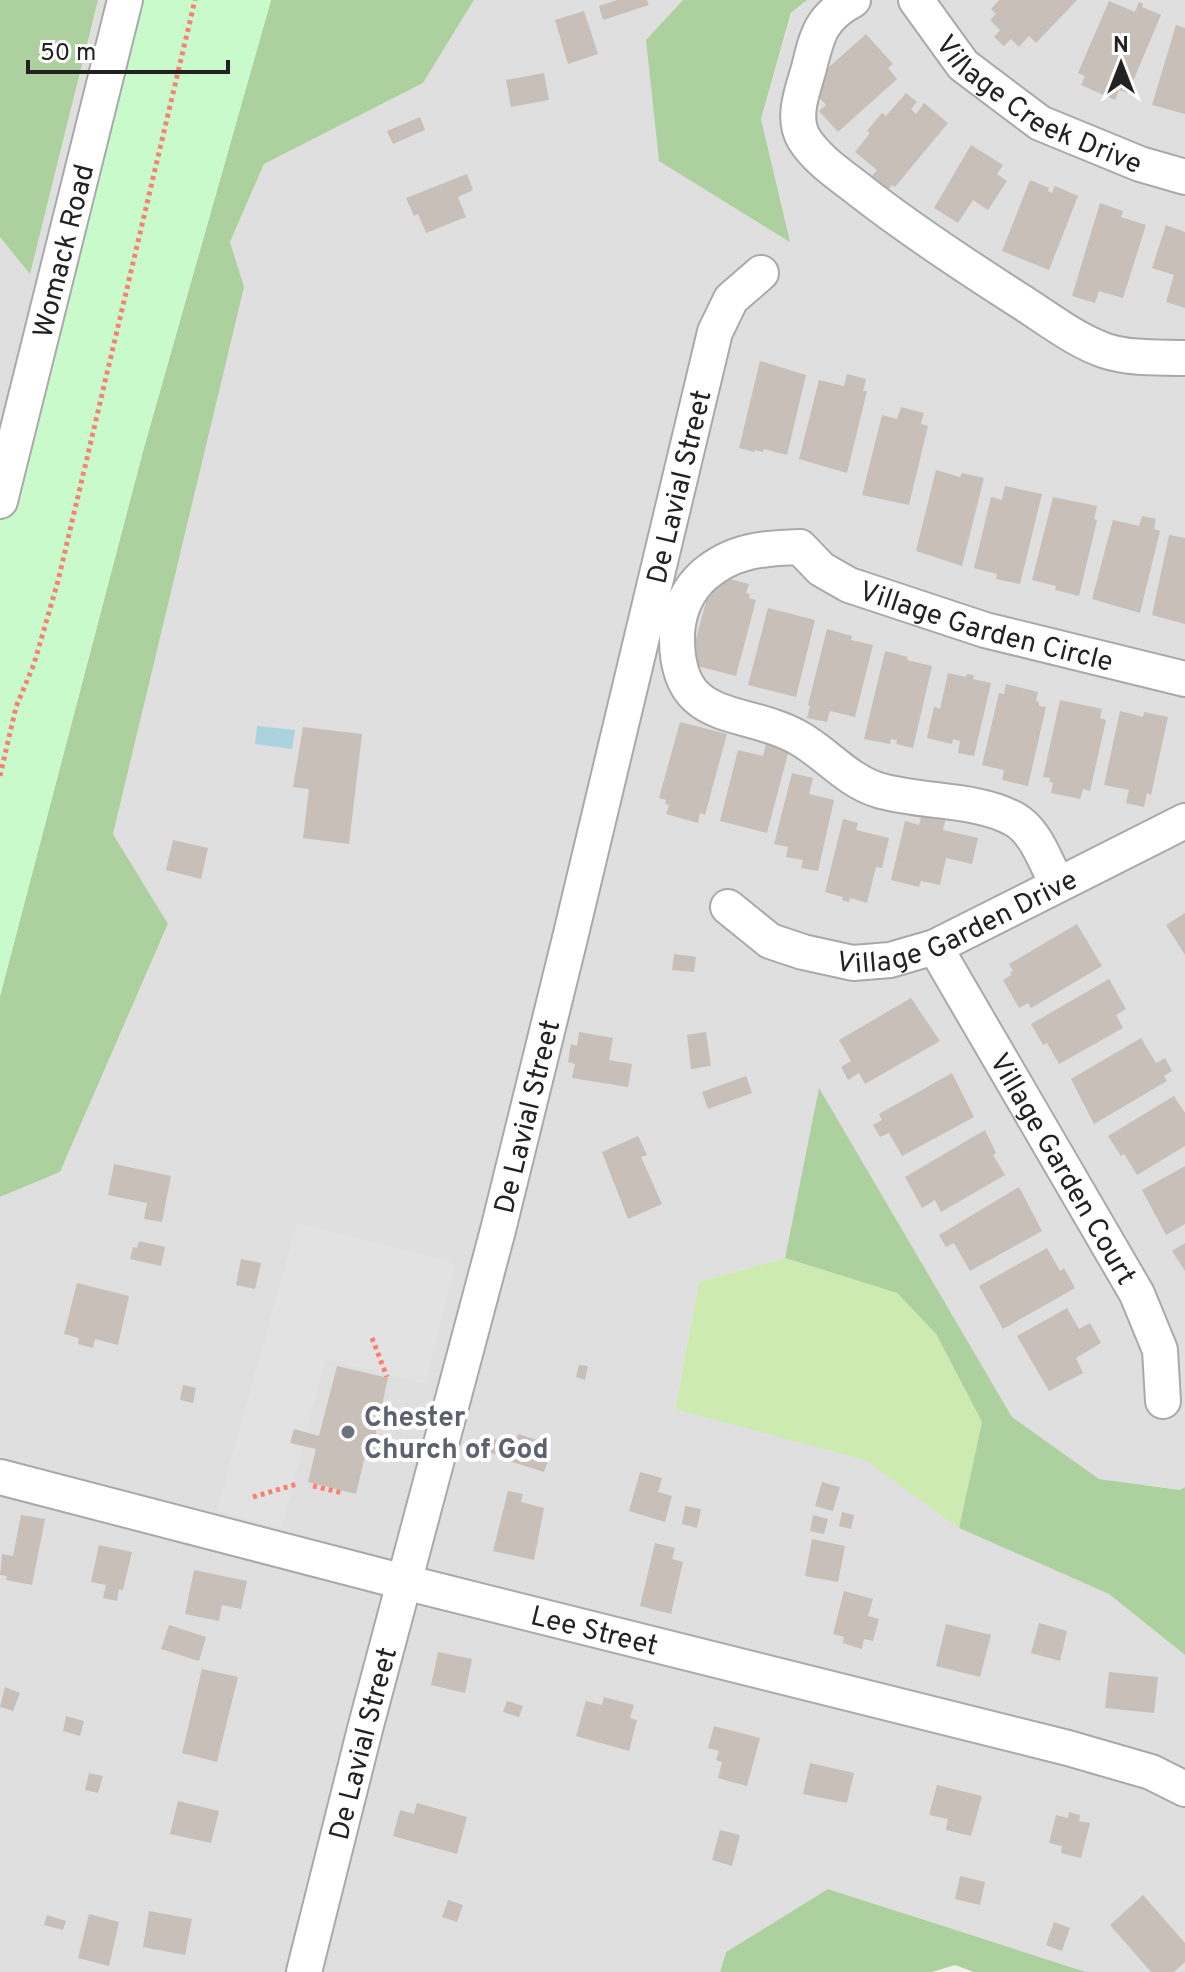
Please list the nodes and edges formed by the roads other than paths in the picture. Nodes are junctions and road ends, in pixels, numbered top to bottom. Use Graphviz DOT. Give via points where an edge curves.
graph roads {
  1 [pos="125,0"];
  2 [pos="853,0"];
  3 [pos="916,0"];
  4 [pos="1185,177"];
  5 [pos="761,273"];
  6 [pos="1185,358"];
  7 [pos="0,501"];
  8 [pos="1185,679"];
  9 [pos="1185,821"];
  10 [pos="1057,884"];
  11 [pos="728,907"];
  12 [pos="935,947"];
  13 [pos="1163,1401"];
  14 [pos="0,1477"];
  15 [pos="404,1582"];
  16 [pos="1185,1789"];
  17 [pos="304,1972"];
  1 -- 7 [label="street, Womack Road"];
  2 -- 6 [label="street" via="825,20 799,108 803,137 820,159 925,241 1078,338 1107,351"];
  3 -- 4 [label="street, Village Creek Drive" via="963,65 1040,123"];
  5 -- 15 [label="street, De Lavial Street" via="731,299 715,332 498,1230"];
  8 -- 10 [label="street, Village Garden Circle" via="985,630 849,585 821,569 800,547 735,555 696,582 678,622 677,649 683,678 706,705 789,732 876,789 979,807 1018,821 1033,837"];
  9 -- 10 [label="street, Village Garden Drive"];
  10 -- 12 [label="street, Village Garden Drive"];
  11 -- 12 [label="street, Village Garden Drive" via="770,941 853,963 890,960"];
  12 -- 13 [label="street, Village Garden Court" via="1137,1294 1160,1350"];
  14 -- 15 [label="street, Lee Street"];
  15 -- 16 [label="street, Lee Street" via="1068,1748 1151,1772"];
  15 -- 17 [label="street, De Lavial Street"];
}
